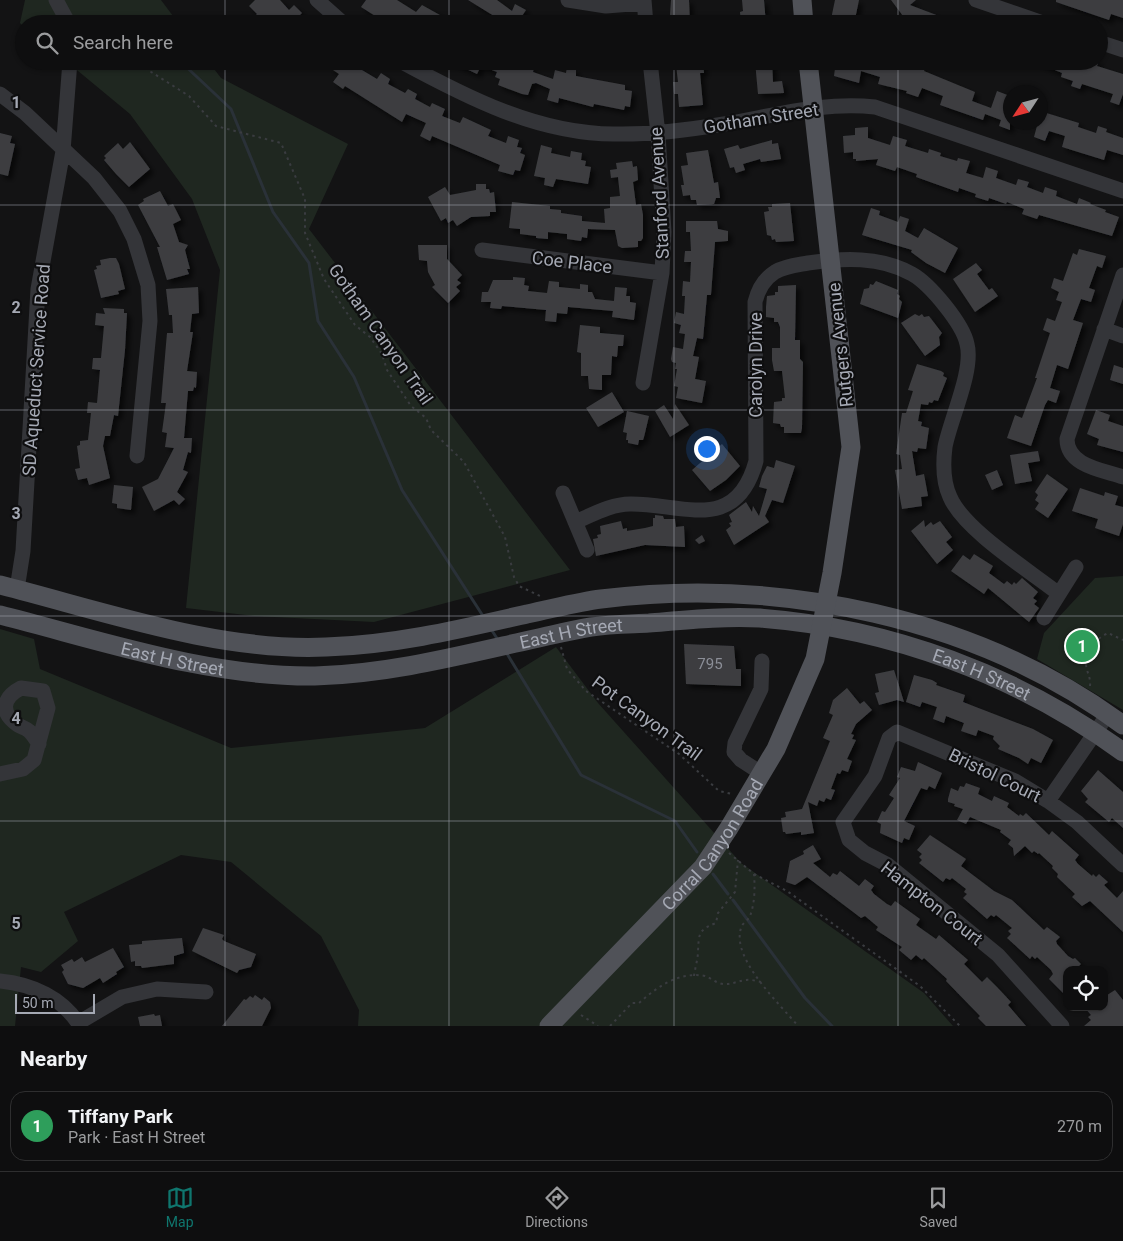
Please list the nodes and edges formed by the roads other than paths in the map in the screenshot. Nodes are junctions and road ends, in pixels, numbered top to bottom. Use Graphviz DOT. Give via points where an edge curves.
graph roads {
  1 [pos="56,0"];
  2 [pos="317,0"];
  3 [pos="568,0"];
  4 [pos="802,0"];
  5 [pos="976,0"];
  6 [pos="644,2"];
  7 [pos="64,15"];
  8 [pos="334,15"];
  9 [pos="645,15"];
  10 [pos="803,15"];
  11 [pos="1020,15"];
  12 [pos="1108,45"];
  13 [pos="1123,50"];
  14 [pos="69,70"];
  15 [pos="417,70"];
  16 [pos="651,70"];
  17 [pos="809,70"];
  18 [pos="0,94"];
  19 [pos="813,109"];
  20 [pos="658,134"];
  21 [pos="63,151"];
  22 [pos="1123,191"];
  23 [pos="482,250"];
  24 [pos="831,260"];
  25 [pos="662,273"];
  26 [pos="1123,275"];
  27 [pos="1104,329"];
  28 [pos="1123,336"];
  29 [pos="644,383"];
  30 [pos="137,456"];
  31 [pos="1123,477"];
  32 [pos="563,492"];
  33 [pos="575,522"];
  34 [pos="587,550"];
  35 [pos="1076,567"];
  36 [pos="9,587"];
  37 [pos="1059,594"];
  38 [pos="825,604"];
  39 [pos="0,615"];
  40 [pos="1044,618"];
  41 [pos="822,626"];
  42 [pos="762,662"];
  43 [pos="1116,719"];
  44 [pos="1096,732"];
  45 [pos="39,744"];
  46 [pos="1123,752"];
  47 [pos="762,773"];
  48 [pos="0,774"];
  49 [pos="874,776"];
  50 [pos="1048,801"];
  51 [pos="1123,865"];
  52 [pos="0,981"];
  53 [pos="206,992"];
  54 [pos="79,1024"];
  55 [pos="549,1026"];
  56 [pos="1062,1026"];
  1 -- 7 [label="street"];
  2 -- 8 [label="street"];
  3 -- 6 [label="street" via="606,6"];
  4 -- 10 [label="main road"];
  5 -- 11 [label="street"];
  6 -- 9 [label="street"];
  12 -- 13 [label="street"];
  14 -- 21 [label="street, SD Aqueduct Service Road"];
  15 -- 20 [label="street, Gotham Street" via="521,118 550,126 612,134"];
  16 -- 20 [label="street, Stanford Avenue"];
  17 -- 19 [label="main road, Rutgers Avenue"];
  18 -- 21 [label="street" via="25,113"];
  19 -- 20 [label="street, Gotham Street"];
  19 -- 22 [label="street, Gotham Street" via="854,105 875,107"];
  19 -- 24 [label="main road, Rutgers Avenue"];
  20 -- 25 [label="street, Stanford Avenue" via="664,232"];
  21 -- 30 [label="street" via="94,178 120,211 144,270 150,338"];
  21 -- 36 [label="street, SD Aqueduct Service Road" via="38,289 23,551"];
  23 -- 25 [label="street, Coe Place"];
  24 -- 33 [label="street, Carolyn Drive" via="781,269 763,282 757,295 756,461 750,479 739,494 724,505 708,510 630,504"];
  24 -- 37 [label="street, Carolyn Drive" via="862,259 890,264 913,274 961,328 968,344 969,362 943,460 950,498 965,520"];
  24 -- 38 [label="main road, Rutgers Avenue" via="851,447"];
  25 -- 29 [label="street, Stanford Avenue"];
  26 -- 27 [label="street"];
  27 -- 28 [label="street"];
  27 -- 31 [label="street" via="1067,439 1071,455 1081,463"];
  32 -- 33 [label="street"];
  33 -- 34 [label="street"];
  35 -- 37 [label="street"];
  36 -- 38 [label="main road, East H Street" via="223,640 324,648 423,637 600,599 689,592 756,595"];
  37 -- 40 [label="street"];
  38 -- 41 [label="main road, Rutgers Avenue"];
  38 -- 43 [label="main road, East H Street" via="935,630 1003,656"];
  39 -- 41 [label="main road, East H Street" via="214,668 315,676 414,665 590,627 713,618 760,618"];
  41 -- 44 [label="main road, East H Street" via="929,650 999,679"];
  41 -- 47 [label="main road, Corral Canyon Road" via="815,659 776,749"];
  42 -- 47 [label="street" via="761,689 735,743 734,752"];
  43 -- 44 [label="street"];
  44 -- 46 [label="main road, East H Street"];
  44 -- 50 [label="street"];
  45 -- 48 [label="street" via="34,760 23,769"];
  47 -- 55 [label="main road, Corral Canyon Road" via="702,867"];
  49 -- 50 [label="street, Bristol Court" via="890,738 897,732 1015,781"];
  49 -- 56 [label="street, Hampton Court" via="843,822 849,840 888,865 998,955"];
  50 -- 51 [label="street, Bristol Court"];
  52 -- 54 [label="street" via="23,984 40,991 61,1005"];
  53 -- 54 [label="street" via="157,989 122,997"];
}
